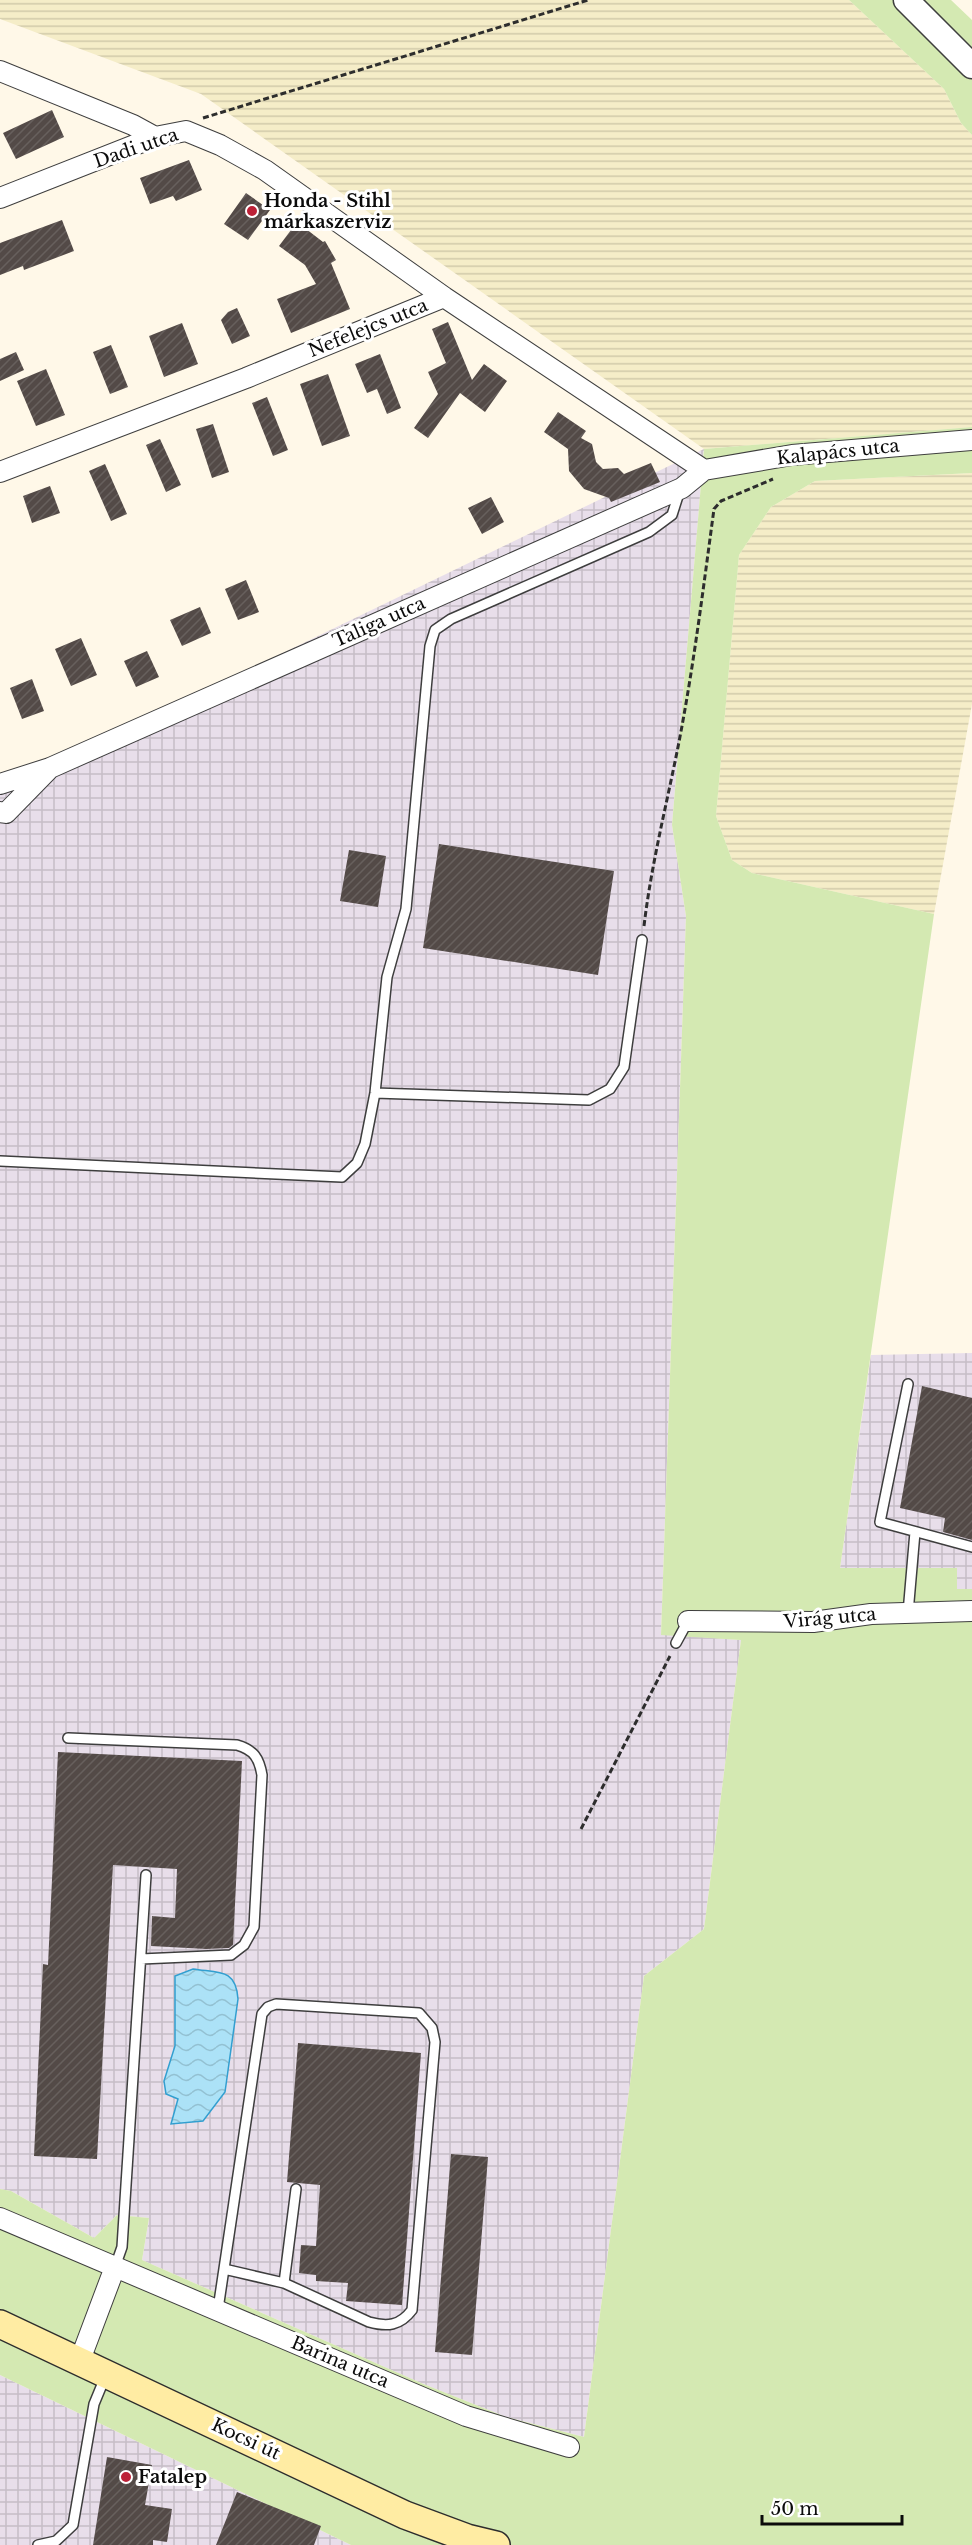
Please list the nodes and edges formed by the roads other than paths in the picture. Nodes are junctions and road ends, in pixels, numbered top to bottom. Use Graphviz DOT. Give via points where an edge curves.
graph roads {
  1 [pos="906,0"];
  2 [pos="972,66"];
  3 [pos="0,71"];
  4 [pos="155,137"];
  5 [pos="0,198"];
  6 [pos="444,297"];
  7 [pos="972,440"];
  8 [pos="704,470"];
  9 [pos="0,472"];
  10 [pos="682,488"];
  11 [pos="50,768"];
  12 [pos="0,784"];
  13 [pos="0,812"];
  14 [pos="642,940"];
  15 [pos="375,1093"];
  16 [pos="0,1161"];
  17 [pos="908,1384"];
  18 [pos="915,1532"];
  19 [pos="972,1547"];
  20 [pos="972,1611"];
  21 [pos="908,1613"];
  22 [pos="688,1621"];
  23 [pos="676,1643"];
  24 [pos="68,1738"];
  25 [pos="146,1875"];
  26 [pos="141,1959"];
  27 [pos="296,2189"];
  28 [pos="0,2218"];
  29 [pos="115,2266"];
  30 [pos="224,2269"];
  31 [pos="284,2283"];
  32 [pos="218,2309"];
  33 [pos="0,2324"];
  34 [pos="80,2360"];
  35 [pos="107,2373"];
  36 [pos="569,2447"];
  37 [pos="66,2534"];
  38 [pos="38,2545"];
  39 [pos="67,2545"];
  40 [pos="496,2545"];
  1 -- 2 [label="street"];
  3 -- 4 [label="street"];
  4 -- 5 [label="street, Dadi utca"];
  4 -- 6 [label="street, Dadi utca" via="186,131 220,145 265,170"];
  6 -- 8 [label="street, Nefelejcs utca"];
  6 -- 9 [label="street, Nefelejcs utca"];
  7 -- 8 [label="street, Kalapács utca" via="792,454"];
  8 -- 10 [label="street, Taliga utca"];
  10 -- 11 [label="street, Taliga utca"];
  10 -- 15 [label="lane" via="672,515 649,532 451,619 435,630 430,646 406,909 387,977"];
  11 -- 12 [label="street, Taliga utca"];
  11 -- 13 [label="street, Taliga utca" via="14,807"];
  14 -- 15 [label="lane" via="624,1067 610,1089 589,1100"];
  15 -- 16 [label="lane" via="365,1144 357,1163 342,1177"];
  17 -- 18 [label="lane" via="879,1522"];
  18 -- 19 [label="lane"];
  18 -- 21 [label="lane"];
  20 -- 21 [label="street, Virág utca"];
  21 -- 22 [label="street, Virág utca" via="813,1622"];
  22 -- 23 [label="lane"];
  24 -- 26 [label="lane" via="237,1745 247,1748 260,1762 254,1927 249,1938 231,1955"];
  25 -- 26 [label="lane"];
  26 -- 29 [label="lane" via="122,2247"];
  27 -- 31 [label="lane"];
  28 -- 29 [label="street, Barina utca"];
  29 -- 32 [label="street, Barina utca"];
  29 -- 34 [label="street"];
  30 -- 31 [label="lane"];
  30 -- 31 [label="lane" via="262,2014 276,2004 419,2013 432,2028 435,2042 412,2310 406,2318 384,2326"];
  30 -- 32 [label="lane"];
  32 -- 36 [label="street, Barina utca" via="466,2416"];
  33 -- 34 [label="main road, Kocsi út"];
  34 -- 35 [label="main road, Kocsi út"];
  35 -- 37 [label="lane" via="94,2404 79,2498 73,2525"];
  35 -- 40 [label="main road, Kocsi út" via="405,2515"];
  37 -- 38 [label="lane"];
  37 -- 39 [label="lane"];
}
